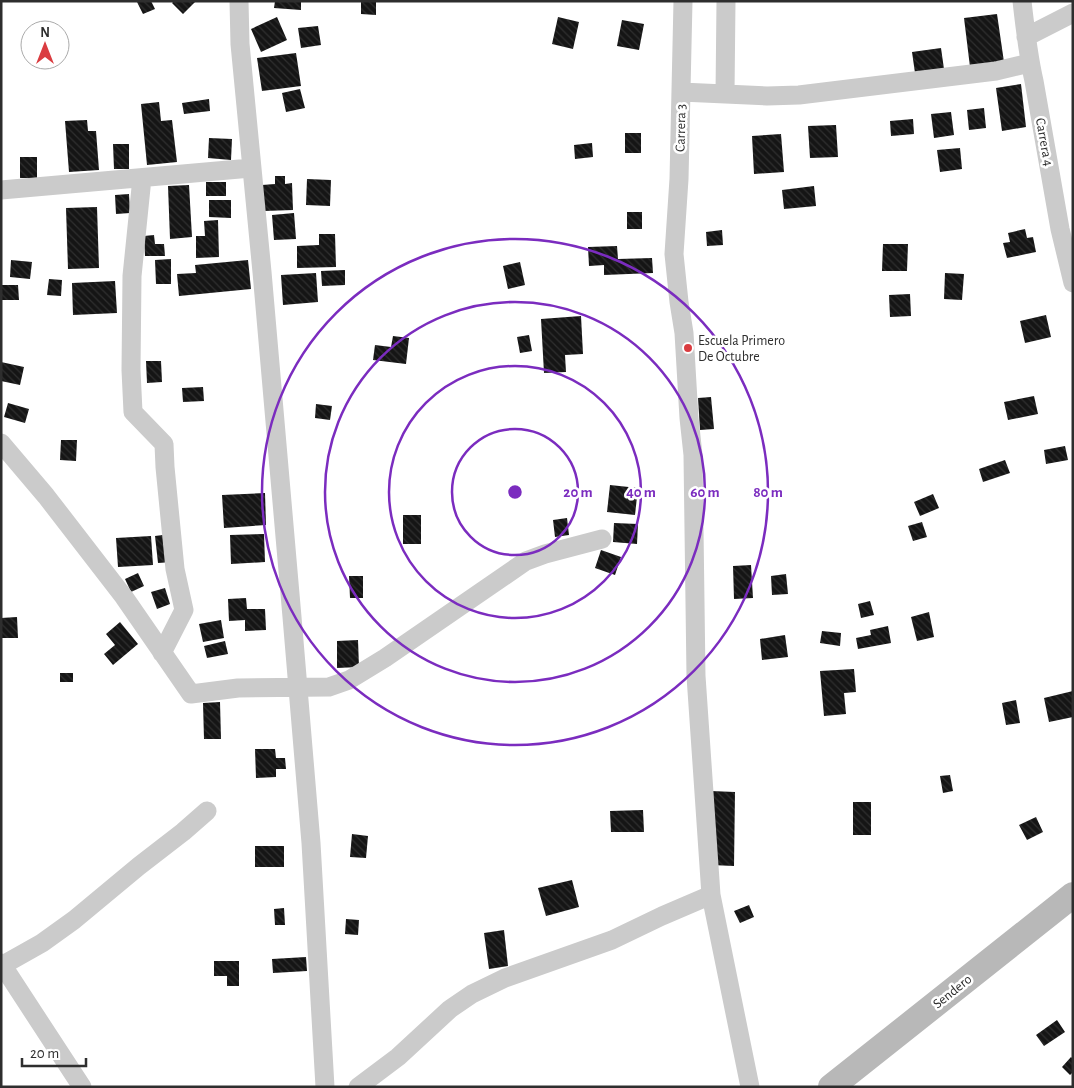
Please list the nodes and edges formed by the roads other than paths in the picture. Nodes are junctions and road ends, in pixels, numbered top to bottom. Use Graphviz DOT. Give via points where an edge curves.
graph roads {
  1 [pos="239,1"];
  2 [pos="683,1"];
  3 [pos="726,1"];
  4 [pos="1022,1"];
  5 [pos="1073,13"];
  6 [pos="1026,37"];
  7 [pos="1030,63"];
  8 [pos="681,92"];
  9 [pos="725,94"];
  10 [pos="251,168"];
  11 [pos="142,178"];
  12 [pos="1,190"];
  13 [pos="1073,283"];
  14 [pos="1,443"];
  15 [pos="602,539"];
  16 [pos="162,653"];
  17 [pos="298,688"];
  18 [pos="207,811"];
  19 [pos="711,895"];
  20 [pos="1073,895"];
  21 [pos="2,964"];
  22 [pos="82,1087"];
  23 [pos="325,1087"];
  24 [pos="358,1087"];
  25 [pos="750,1087"];
  26 [pos="831,1087"];
  1 -- 10 [label="street"];
  2 -- 8 [label="street, Carrera 3"];
  3 -- 9 [label="street"];
  4 -- 6 [label="street, Carrera 4"];
  5 -- 6 [label="street"];
  6 -- 7 [label="street, Carrera 4"];
  7 -- 9 [label="street" via="996,72 800,95"];
  7 -- 13 [label="street, Carrera 4"];
  8 -- 9 [label="street"];
  8 -- 19 [label="street, Carrera 3" via="674,254 684,333 693,455 696,676"];
  10 -- 11 [label="street"];
  10 -- 17 [label="street"];
  11 -- 12 [label="street"];
  11 -- 16 [label="street" via="132,276 133,412 164,444 175,569 184,610"];
  14 -- 16 [label="street" via="124,597"];
  15 -- 17 [label="street" via="526,561 349,680 329,687"];
  16 -- 17 [label="street" via="191,694 238,688"];
  17 -- 23 [label="street"];
  18 -- 21 [label="street" via="74,920 42,943"];
  19 -- 24 [label="street" via="612,940 505,978 472,994"];
  19 -- 25 [label="street, Carrera 3"];
  20 -- 26 [label="main road, Sendero"];
  21 -- 22 [label="street"];
}
